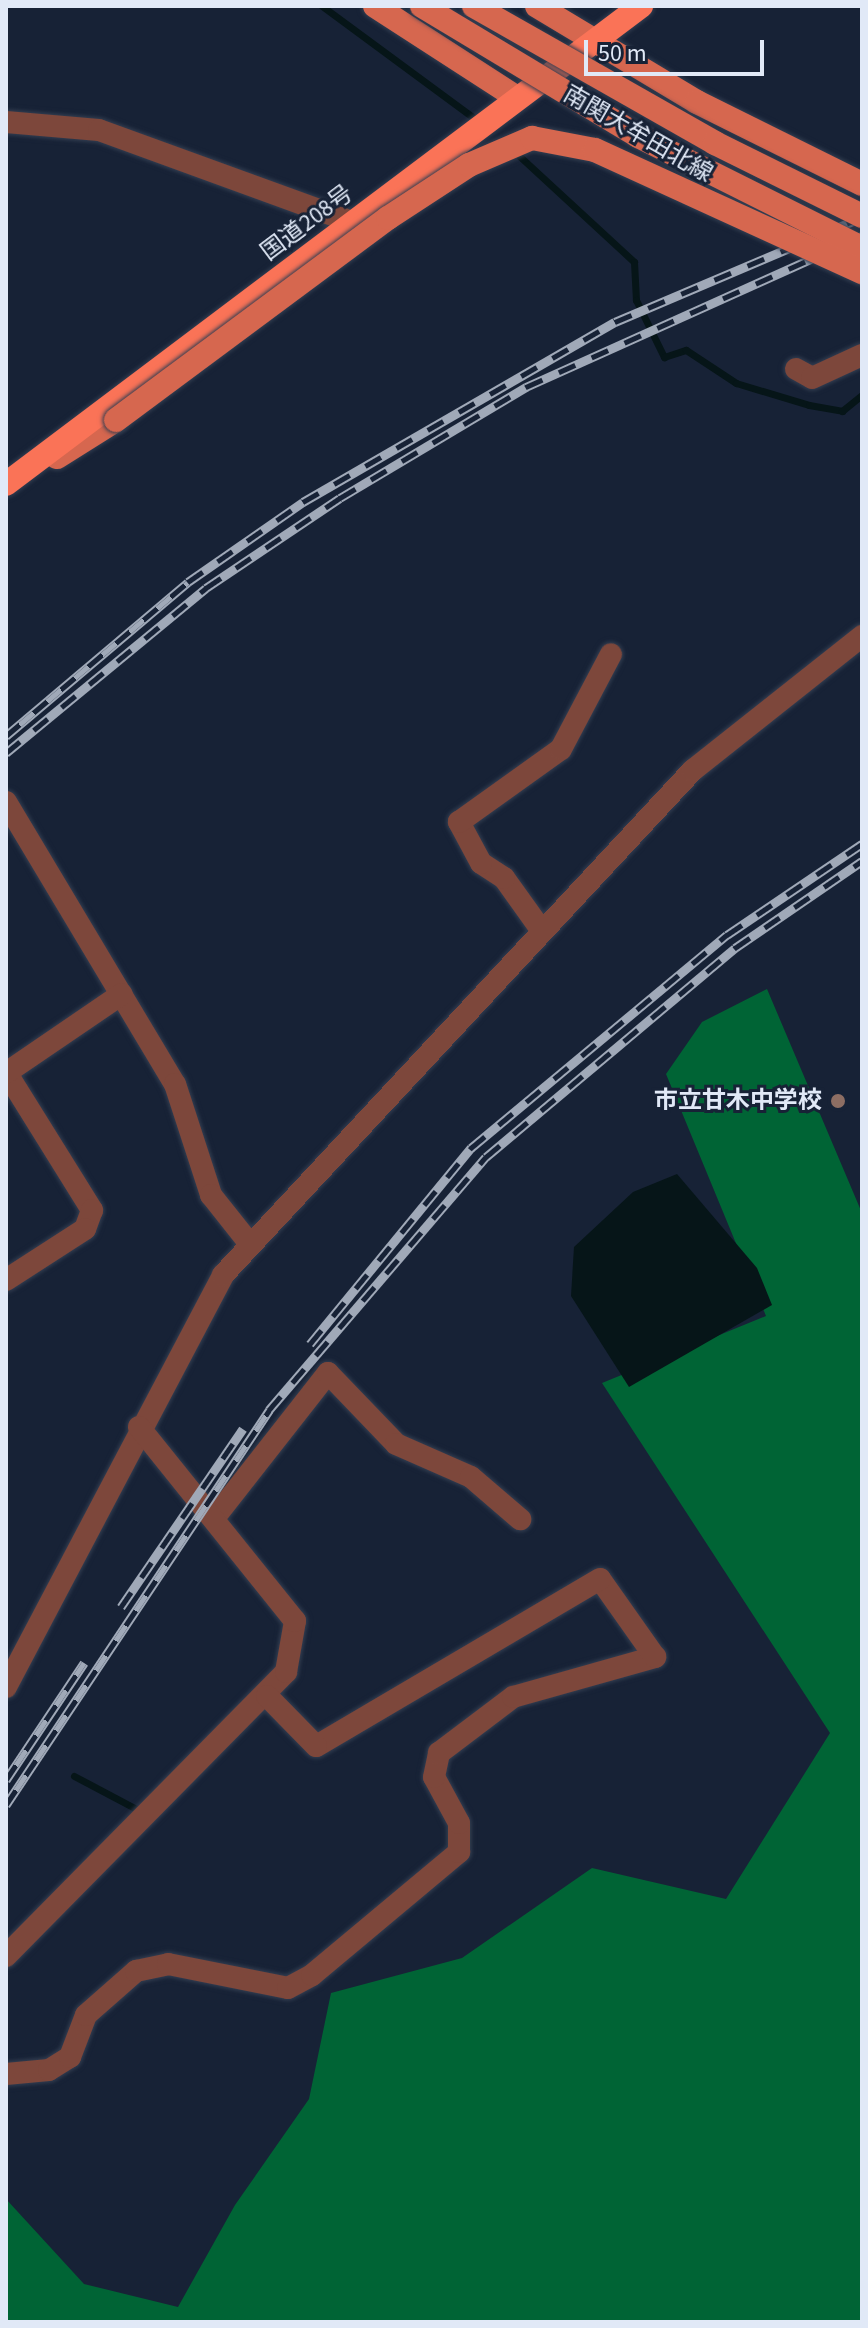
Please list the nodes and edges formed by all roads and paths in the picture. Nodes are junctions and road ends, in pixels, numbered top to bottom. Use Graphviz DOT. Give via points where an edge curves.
graph roads {
  1 [pos="375,6"];
  2 [pos="422,6"];
  3 [pos="474,6"];
  4 [pos="537,6"];
  5 [pos="641,6"];
  6 [pos="591,41"];
  7 [pos="517,98"];
  8 [pos="6,122"];
  9 [pos="862,184"];
  10 [pos="862,216"];
  11 [pos="354,223"];
  12 [pos="862,248"];
  13 [pos="862,272"];
  14 [pos="862,355"];
  15 [pos="796,369"];
  16 [pos="6,486"];
  17 [pos="862,636"];
  18 [pos="611,654"];
  19 [pos="6,802"];
  20 [pos="542,931"];
  21 [pos="122,994"];
  22 [pos="6,1072"];
  23 [pos="250,1244"];
  24 [pos="6,1280"];
  25 [pos="139,1427"];
  26 [pos="215,1517"];
  27 [pos="520,1519"];
  28 [pos="6,1687"];
  29 [pos="267,1696"];
  30 [pos="6,1956"];
  31 [pos="6,2074"];
  1 -- 7 [label="main road"];
  2 -- 12 [label="main road, 南関大牟田北線, bridge" via="638,136"];
  3 -- 10 [label="main road, 南関大牟田北線, bridge" via="701,136"];
  4 -- 6 [label="main road"];
  5 -- 6 [label="highway, 国道208号"];
  6 -- 7 [label="highway, 国道208号"];
  6 -- 9 [label="main road" via="697,102"];
  7 -- 11 [label="highway, 国道208号"];
  8 -- 11 [label="street" via="99,130"];
  11 -- 16 [label="highway, 国道208号"];
  13 -- 16 [label="main road, bridge" via="595,150 532,138 469,165 388,218 116,420"];
  14 -- 15 [label="street" via="812,378"];
  17 -- 20 [label="street" via="693,770"];
  18 -- 20 [label="street" via="561,749 459,822 481,863 504,878"];
  19 -- 21 [label="street"];
  20 -- 23 [label="street"];
  21 -- 22 [label="street"];
  21 -- 23 [label="street" via="175,1084 211,1195"];
  22 -- 24 [label="street" via="92,1210 85,1229"];
  23 -- 25 [label="street" via="223,1275"];
  25 -- 26 [label="street"];
  25 -- 28 [label="street"];
  26 -- 27 [label="street" via="328,1373 396,1444 471,1477"];
  26 -- 29 [label="street" via="295,1621 286,1672"];
  29 -- 30 [label="street"];
  29 -- 31 [label="street" via="316,1746 600,1579 655,1657 513,1697 439,1753 434,1777 459,1823 459,1852 312,1975 288,1988 168,1964 136,1971 86,2015 70,2057 49,2070"];
}
